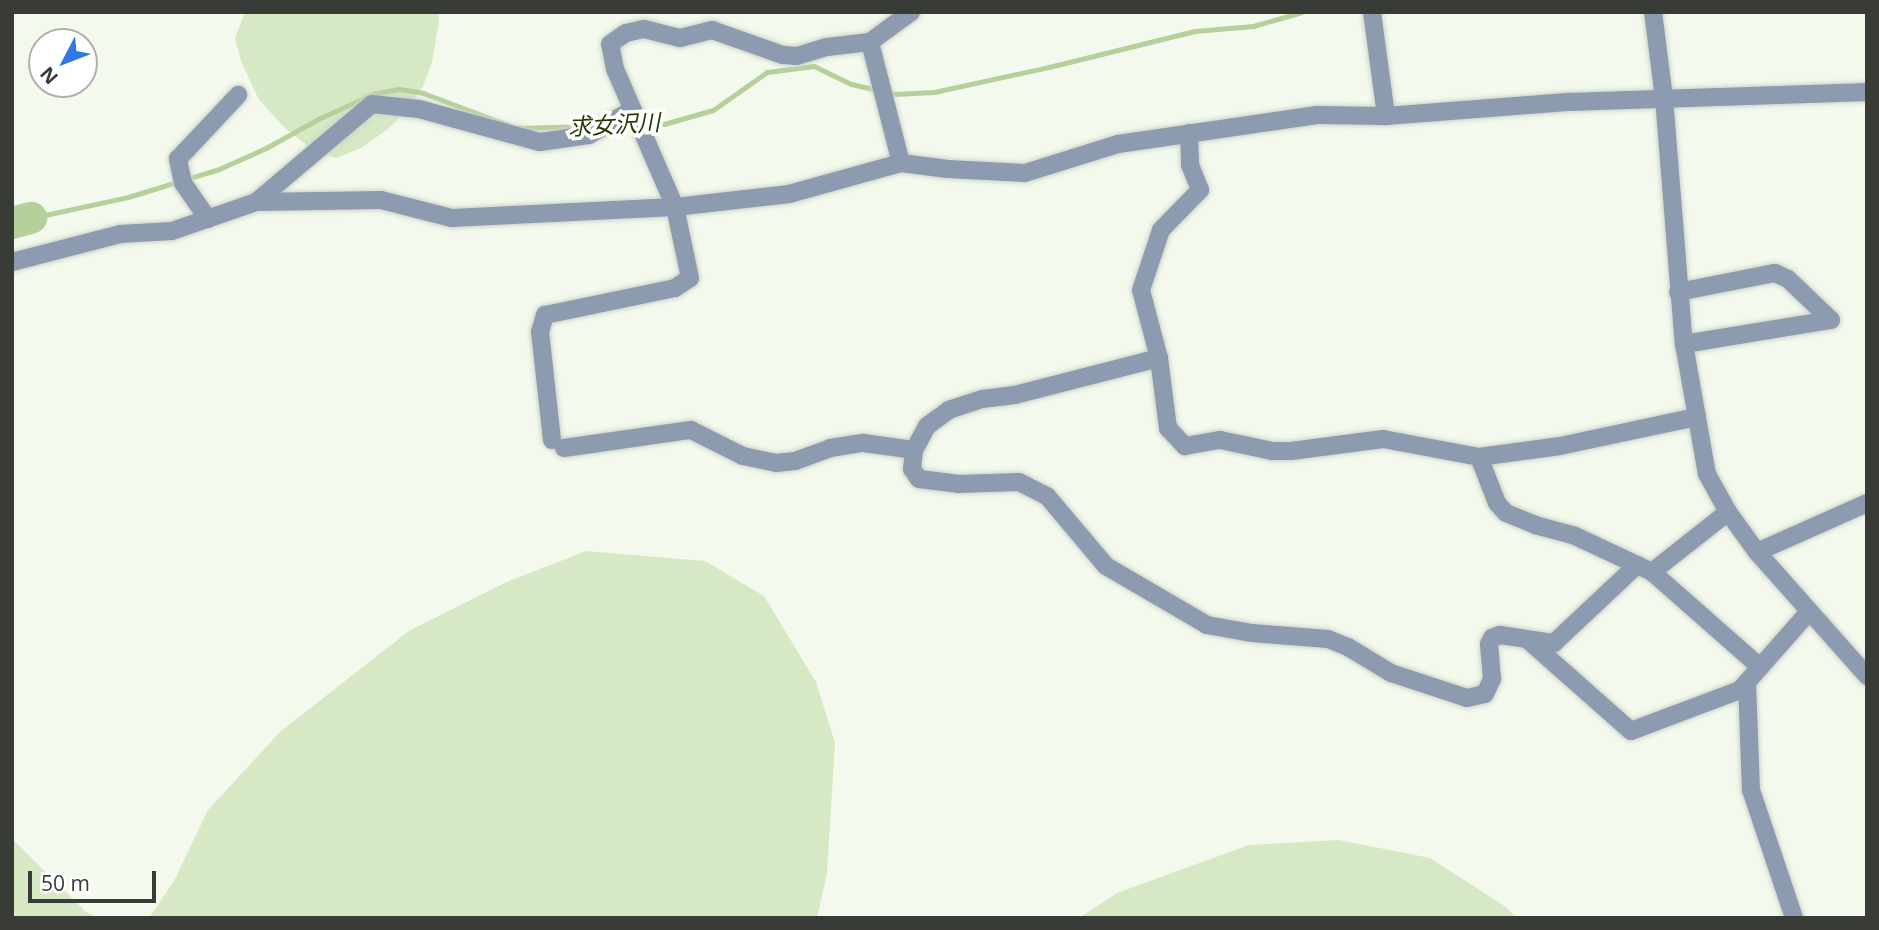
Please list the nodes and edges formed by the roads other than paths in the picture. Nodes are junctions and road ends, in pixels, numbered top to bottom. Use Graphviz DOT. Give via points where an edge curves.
graph roads {
  1 [pos="911,12"];
  2 [pos="1372,12"];
  3 [pos="1653,12"];
  4 [pos="870,42"];
  5 [pos="1867,92"];
  6 [pos="238,95"];
  7 [pos="1664,98"];
  8 [pos="632,110"];
  9 [pos="1387,116"];
  10 [pos="1189,133"];
  11 [pos="901,163"];
  12 [pos="256,202"];
  13 [pos="675,207"];
  14 [pos="208,219"];
  15 [pos="12,262"];
  16 [pos="1678,292"];
  17 [pos="1684,344"];
  18 [pos="1159,358"];
  19 [pos="1697,417"];
  20 [pos="914,450"];
  21 [pos="1479,457"];
  22 [pos="1867,503"];
  23 [pos="1728,512"];
  24 [pos="1757,552"];
  25 [pos="1645,568"];
  26 [pos="1808,613"];
  27 [pos="1528,640"];
  28 [pos="1843,653"];
  29 [pos="1867,656"];
  30 [pos="1759,666"];
  31 [pos="1867,676"];
  32 [pos="1747,682"];
  33 [pos="1794,918"];
  1 -- 4 [label="street"];
  2 -- 9 [label="street"];
  3 -- 7 [label="street"];
  4 -- 8 [label="street" via="797,56 712,30 680,38 644,29 626,33 610,44"];
  4 -- 11 [label="street"];
  5 -- 7 [label="street"];
  6 -- 14 [label="street" via="178,159 183,183"];
  7 -- 9 [label="street"];
  7 -- 16 [label="street"];
  8 -- 12 [label="street" via="589,135 540,142 419,109 372,104"];
  8 -- 13 [label="street"];
  9 -- 10 [label="street" via="1317,115"];
  10 -- 11 [label="street" via="1118,144 1025,173"];
  10 -- 18 [label="street" via="1190,165 1200,190 1161,230 1141,290"];
  11 -- 13 [label="street" via="789,194"];
  12 -- 13 [label="street" via="381,200 452,218"];
  12 -- 14 [label="street"];
  13 -- 20 [label="street" via="690,278 675,288 545,316 540,332 558,444 691,430 743,456 776,463 863,443"];
  14 -- 15 [label="street" via="173,231 120,234"];
  16 -- 17 [label="street"];
  16 -- 17 [label="street" via="1775,273 1788,279 1831,320"];
  17 -- 19 [label="street"];
  18 -- 20 [label="street" via="949,410 928,426"];
  18 -- 21 [label="street" via="1168,428 1185,446 1220,440 1291,451 1383,439"];
  19 -- 21 [label="street" via="1560,446"];
  19 -- 23 [label="street" via="1707,474"];
  20 -- 27 [label="street" via="912,469 919,479 958,484 1019,482 1047,496 1105,566 1207,625 1328,639 1391,673 1466,698 1485,694 1492,679 1492,638"];
  21 -- 25 [label="street" via="1497,503 1506,513 1573,535"];
  22 -- 24 [label="street"];
  23 -- 24 [label="street"];
  23 -- 25 [label="street"];
  24 -- 26 [label="street"];
  25 -- 27 [label="street" via="1554,643"];
  25 -- 30 [label="street"];
  26 -- 28 [label="street"];
  26 -- 30 [label="street"];
  27 -- 32 [label="street" via="1631,732 1740,690"];
  28 -- 29 [label="street"];
  28 -- 31 [label="street"];
  30 -- 32 [label="street"];
  32 -- 33 [label="street" via="1751,790"];
}
